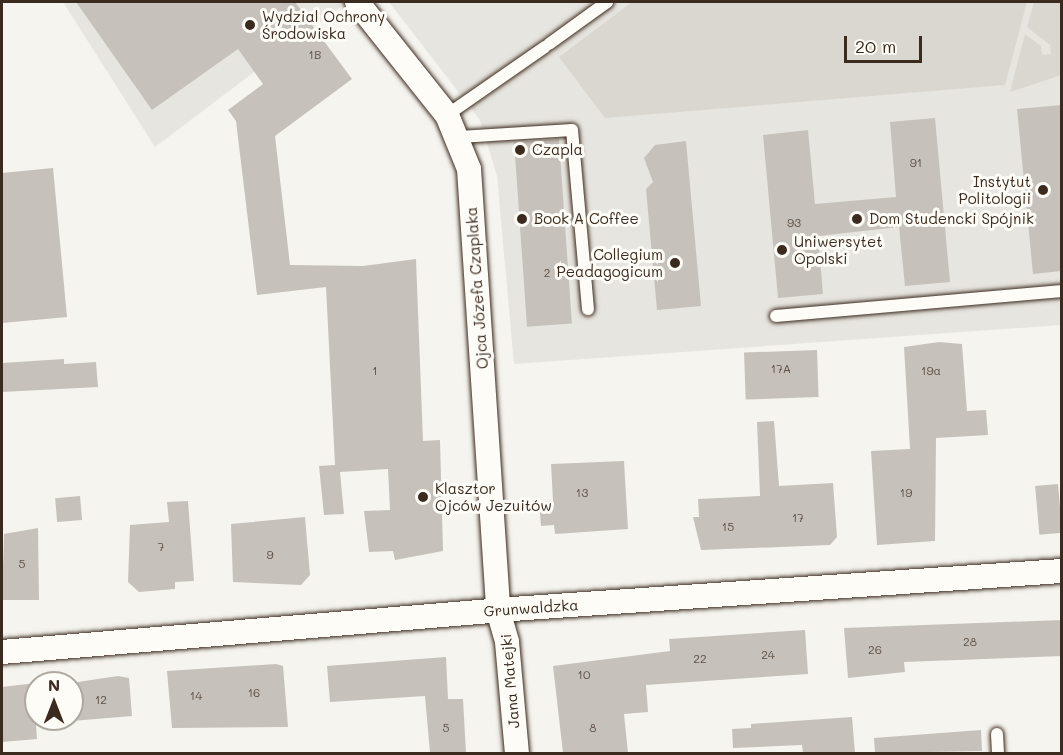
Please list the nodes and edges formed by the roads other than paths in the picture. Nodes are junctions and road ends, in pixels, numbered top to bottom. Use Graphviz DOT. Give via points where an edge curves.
graph roads {
  1 [pos="607,2"];
  2 [pos="363,4"];
  3 [pos="447,116"];
  4 [pos="459,136"];
  5 [pos="1062,291"];
  6 [pos="588,309"];
  7 [pos="776,316"];
  8 [pos="1062,571"];
  9 [pos="498,610"];
  10 [pos="2,652"];
  11 [pos="997,734"];
  12 [pos="517,753"];
  13 [pos="998,753"];
  1 -- 3 [label="lane"];
  2 -- 3 [label="street, Ojca Józefa Czaplaka"];
  3 -- 4 [label="street, Ojca Józefa Czaplaka"];
  4 -- 6 [label="lane" via="572,130"];
  4 -- 9 [label="street, Ojca Józefa Czaplaka" via="470,179"];
  5 -- 7 [label="lane"];
  8 -- 9 [label="street, Grunwaldzka"];
  9 -- 10 [label="street, Grunwaldzka"];
  9 -- 12 [label="street, Jana Matejki" via="507,642"];
  11 -- 13 [label="lane"];
}
